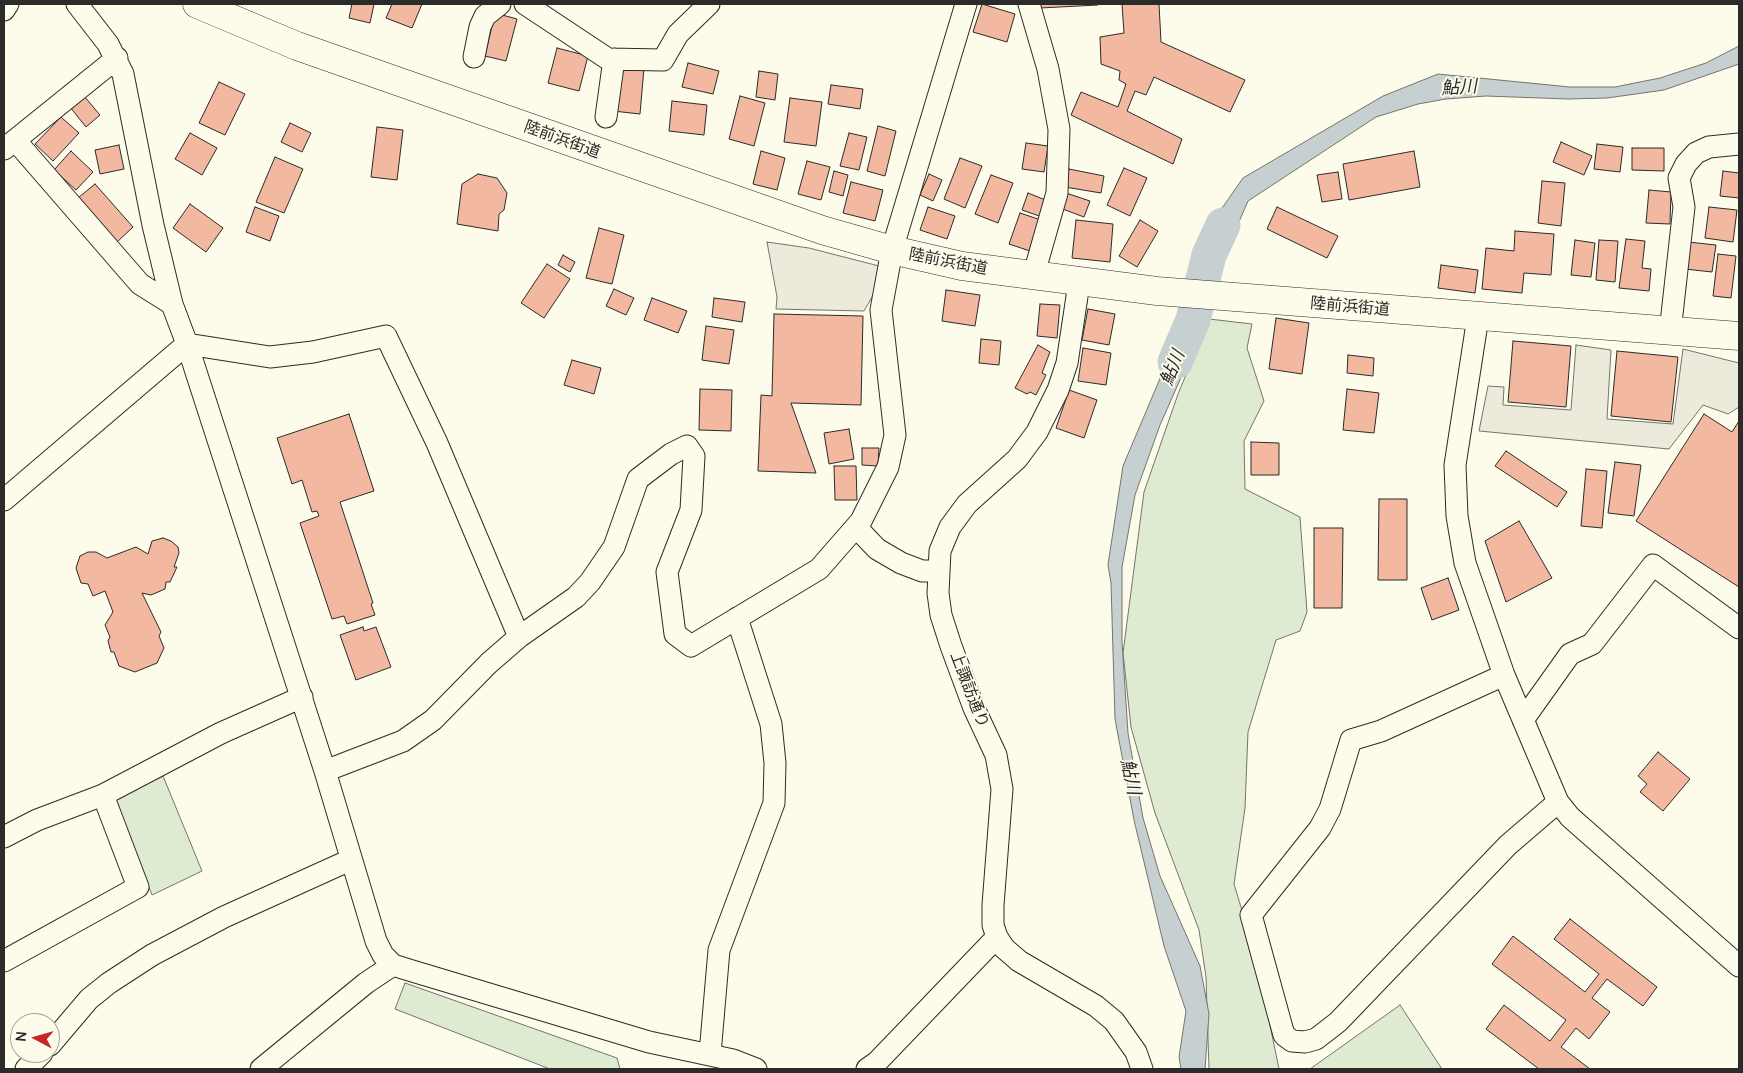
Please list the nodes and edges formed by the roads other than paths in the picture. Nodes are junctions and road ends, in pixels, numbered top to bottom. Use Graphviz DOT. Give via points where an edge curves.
graph roads {
  1 [pos="8,4"];
  2 [pos="77,4"];
  3 [pos="197,4"];
  4 [pos="500,4"];
  5 [pos="525,4"];
  6 [pos="709,4"];
  7 [pos="966,4"];
  8 [pos="1029,4"];
  9 [pos="4,10"];
  10 [pos="474,57"];
  11 [pos="116,58"];
  12 [pos="614,59"];
  13 [pos="606,117"];
  14 [pos="1739,144"];
  15 [pos="9,145"];
  16 [pos="892,250"];
  17 [pos="1033,277"];
  18 [pos="1079,283"];
  19 [pos="172,304"];
  20 [pos="1478,317"];
  21 [pos="1670,332"];
  22 [pos="1739,336"];
  23 [pos="187,344"];
  24 [pos="4,500"];
  25 [pos="856,527"];
  26 [pos="938,570"];
  27 [pos="737,618"];
  28 [pos="1739,628"];
  29 [pos="519,636"];
  30 [pos="1504,674"];
  31 [pos="302,697"];
  32 [pos="1523,720"];
  33 [pos="325,771"];
  34 [pos="103,796"];
  35 [pos="1558,802"];
  36 [pos="4,837"];
  37 [pos="350,860"];
  38 [pos="996,937"];
  39 [pos="4,961"];
  40 [pos="1739,966"];
  41 [pos="401,968"];
  42 [pos="60,1033"];
  43 [pos="710,1054"];
  44 [pos="260,1069"];
  45 [pos="756,1069"];
  46 [pos="866,1069"];
  47 [pos="1142,1069"];
  1 -- 9 [label="street"];
  2 -- 11 [label="street"];
  3 -- 16 [label="highway, 陸前浜街道" via="344,62 813,227"];
  4 -- 10 [label="street" via="485,16"];
  5 -- 12 [label="street" via="608,59"];
  6 -- 12 [label="street" via="678,34 663,60"];
  7 -- 16 [label="street"];
  8 -- 17 [label="street" via="1048,69 1059,129 1057,193"];
  11 -- 15 [label="street"];
  11 -- 19 [label="street" via="127,89"];
  12 -- 13 [label="street"];
  14 -- 21 [label="street" via="1709,147 1696,153 1679,178 1684,207"];
  15 -- 19 [label="street" via="140,284"];
  16 -- 17 [label="highway, 陸前浜街道" via="962,266"];
  16 -- 25 [label="street" via="881,310 895,435 888,467"];
  17 -- 18 [label="highway, 陸前浜街道"];
  18 -- 20 [label="highway, 陸前浜街道"];
  18 -- 26 [label="street, 上諏訪通り" via="1068,363 1058,390 1037,432 1017,459 958,516 940,551"];
  19 -- 23 [label="street"];
  20 -- 21 [label="highway, 陸前浜街道"];
  20 -- 30 [label="street" via="1455,465 1457,516 1465,563"];
  21 -- 22 [label="highway, 陸前浜街道"];
  23 -- 24 [label="street"];
  23 -- 29 [label="street" via="270,357 313,352 386,336 437,442"];
  23 -- 31 [label="street"];
  25 -- 26 [label="street" via="877,549 901,563 922,571"];
  25 -- 27 [label="street" via="819,569"];
  26 -- 38 [label="street, 上諏訪通り" via="942,615 974,708 996,755 1002,789 993,905"];
  27 -- 29 [label="street" via="692,646 675,634 668,572 691,510 694,456 688,446 671,454 638,479 614,547 590,582 576,597"];
  27 -- 43 [label="street" via="772,724 774,803 719,950"];
  28 -- 32 [label="street" via="1653,565 1592,644 1570,654"];
  29 -- 33 [label="street" via="433,720 403,741"];
  30 -- 32 [label="street"];
  30 -- 35 [label="street" via="1381,730 1351,740 1330,809 1320,828 1251,915 1284,1035 1292,1041 1311,1041 1338,1022 1508,845"];
  31 -- 33 [label="street"];
  31 -- 34 [label="street" via="221,733"];
  32 -- 35 [label="street"];
  33 -- 37 [label="street"];
  34 -- 36 [label="street" via="37,820"];
  34 -- 39 [label="street" via="138,887"];
  35 -- 40 [label="street"];
  37 -- 41 [label="street" via="376,941 383,955"];
  37 -- 42 [label="street" via="224,917 152,955 89,999"];
  38 -- 46 [label="street" via="877,1062"];
  38 -- 47 [label="street" via="1019,961 1096,1006 1114,1021 1136,1052"];
  41 -- 43 [label="street" via="649,1042"];
  41 -- 44 [label="street" via="366,983"];
  43 -- 45 [label="street"];
}
